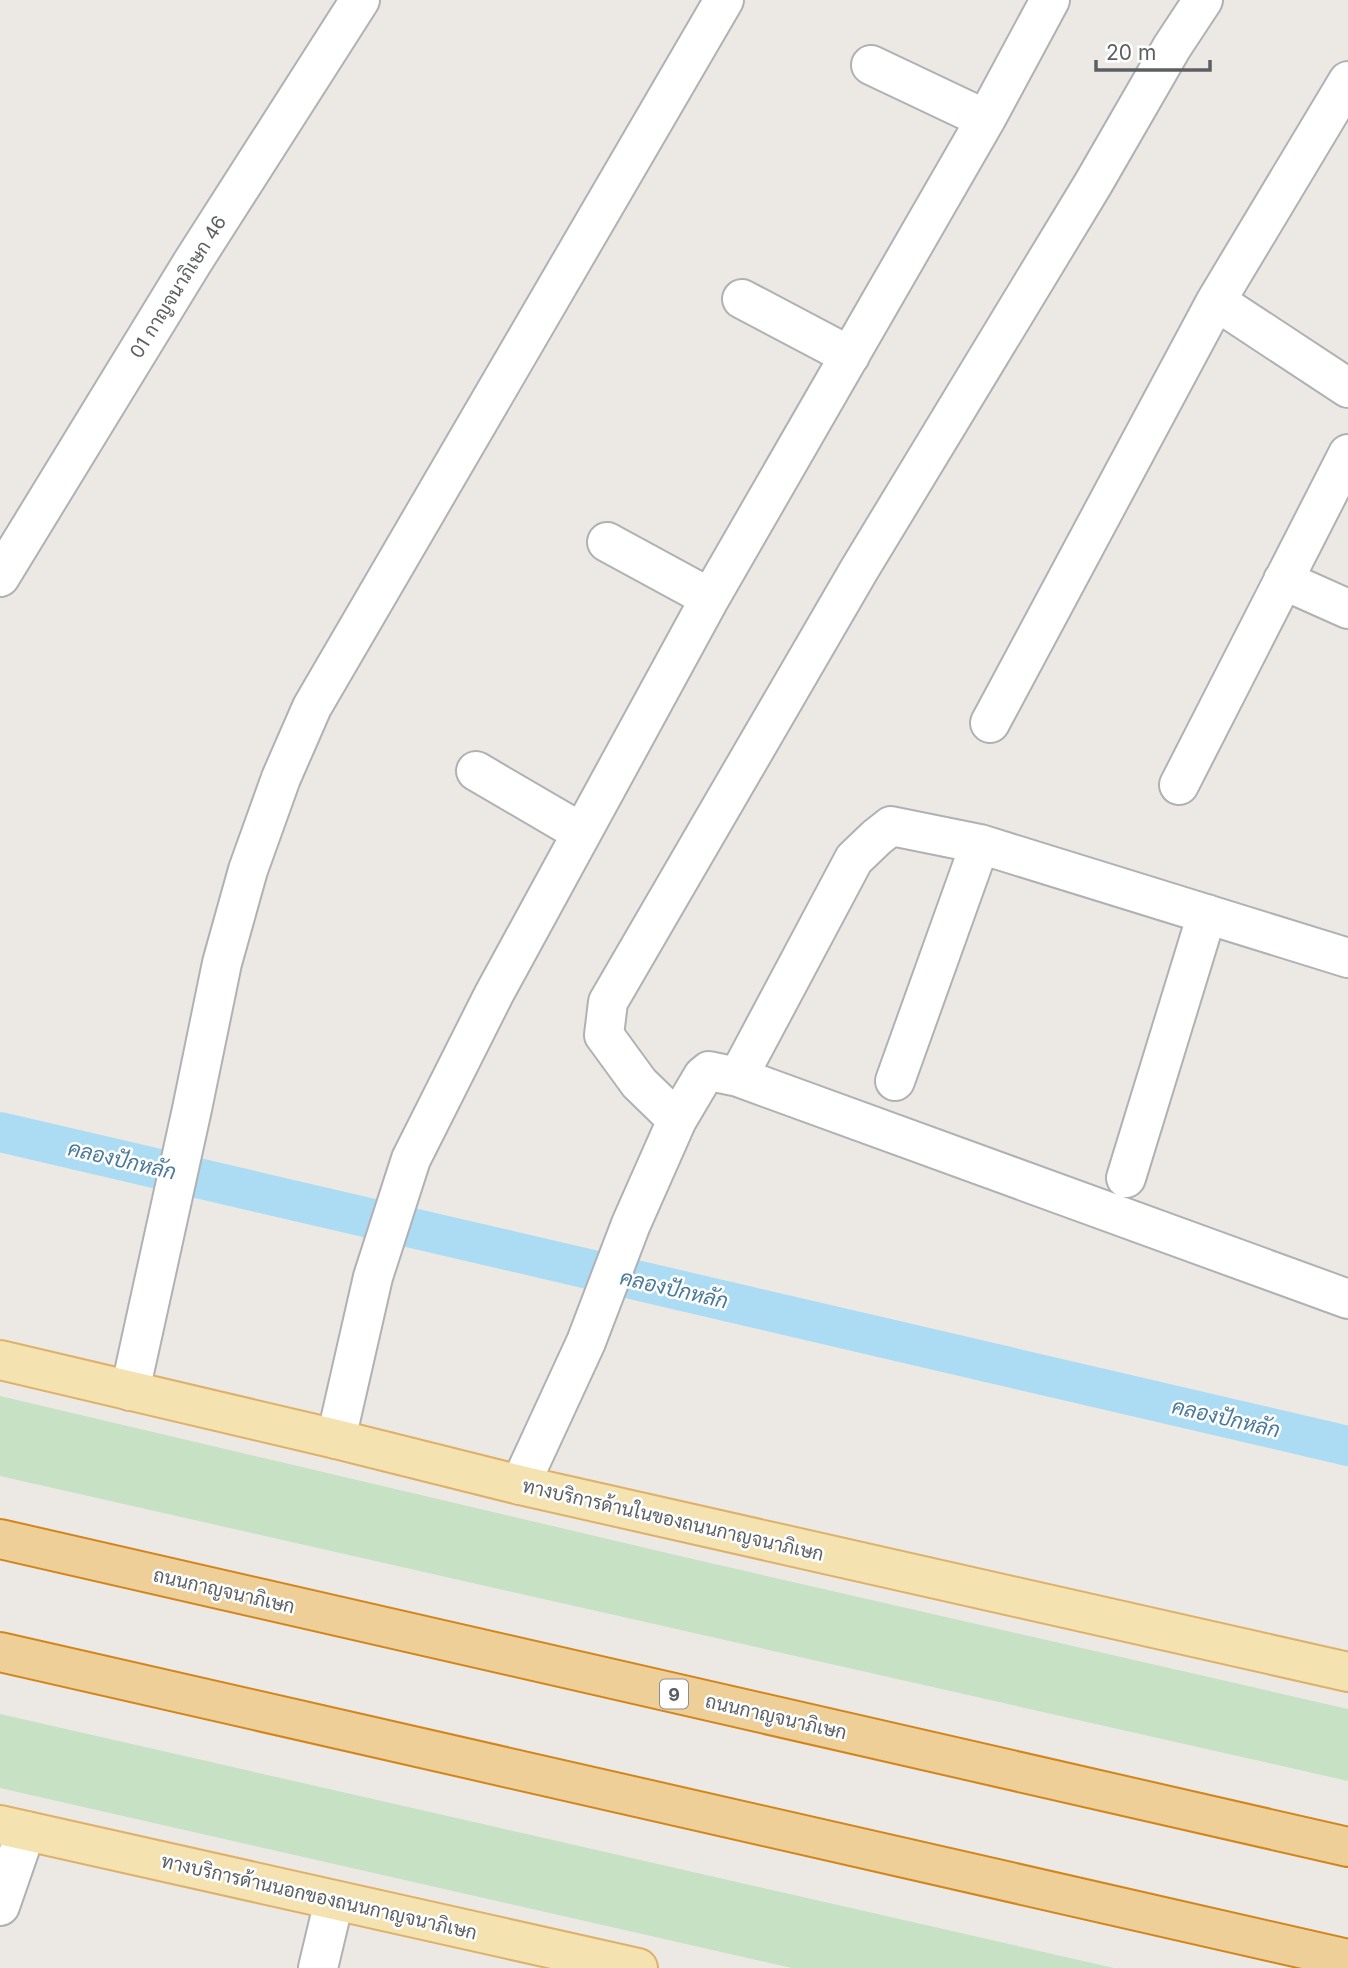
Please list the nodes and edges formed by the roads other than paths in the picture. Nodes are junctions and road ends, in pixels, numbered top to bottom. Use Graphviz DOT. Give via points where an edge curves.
graph roads {
  1 [pos="360,0"];
  2 [pos="724,0"];
  3 [pos="1049,0"];
  4 [pos="1203,0"];
  5 [pos="871,65"];
  6 [pos="1348,80"];
  7 [pos="985,119"];
  8 [pos="742,299"];
  9 [pos="1216,301"];
  10 [pos="850,356"];
  11 [pos="1348,388"];
  12 [pos="1348,454"];
  13 [pos="607,542"];
  14 [pos="0,577"];
  15 [pos="1283,580"];
  16 [pos="710,598"];
  17 [pos="1348,609"];
  18 [pos="990,723"];
  19 [pos="476,771"];
  20 [pos="1179,785"];
  21 [pos="582,833"];
  22 [pos="980,844"];
  23 [pos="1207,914"];
  24 [pos="1348,958"];
  25 [pos="738,1077"];
  26 [pos="895,1081"];
  27 [pos="677,1120"];
  28 [pos="1126,1178"];
  29 [pos="1348,1299"];
  30 [pos="0,1360"];
  31 [pos="130,1391"];
  32 [pos="336,1439"];
  33 [pos="520,1485"];
  34 [pos="0,1539"];
  35 [pos="0,1651"];
  36 [pos="1348,1672"];
  37 [pos="13,1828"];
  38 [pos="1348,1847"];
  39 [pos="334,1900"];
  40 [pos="0,1906"];
  41 [pos="1348,1959"];
  42 [pos="318,1968"];
  43 [pos="638,1968"];
  1 -- 14 [label="street, 01 กาญจนาภิเษก 46"];
  2 -- 31 [label="street" via="312,707 281,778 222,963"];
  3 -- 7 [label="street"];
  4 -- 27 [label="street" via="859,570 608,1002 604,1035 639,1083"];
  5 -- 7 [label="street"];
  6 -- 9 [label="street"];
  7 -- 10 [label="street"];
  8 -- 10 [label="street"];
  9 -- 11 [label="street"];
  9 -- 18 [label="street"];
  10 -- 16 [label="street"];
  12 -- 15 [label="street"];
  13 -- 16 [label="street"];
  15 -- 17 [label="street"];
  15 -- 20 [label="street"];
  16 -- 21 [label="street"];
  19 -- 21 [label="street"];
  21 -- 32 [label="street" via="411,1159 373,1277"];
  22 -- 23 [label="street"];
  22 -- 25 [label="street" via="891,826 854,859"];
  22 -- 26 [label="street"];
  23 -- 24 [label="street"];
  23 -- 28 [label="street"];
  25 -- 27 [label="street" via="709,1071"];
  25 -- 29 [label="street"];
  27 -- 33 [label="street" via="586,1342"];
  30 -- 31 [label="main road, ทางบริการด้านในของถนนกาญจนาภิเษก"];
  31 -- 32 [label="main road, ทางบริการด้านในของถนนกาญจนาภิเษก"];
  32 -- 33 [label="main road, ทางบริการด้านในของถนนกาญจนาภิเษก"];
  33 -- 36 [label="main road, ทางบริการด้านในของถนนกาญจนาภิเษก"];
  34 -- 38 [label="highway, ถนนกาญจนาภิเษก / 9"];
  35 -- 41 [label="highway"];
  37 -- 39 [label="main road, ทางบริการด้านนอกของถนนกาญจนาภิเษก"];
  37 -- 40 [label="street"];
  39 -- 42 [label="street"];
  39 -- 43 [label="main road, ทางบริการด้านนอกของถนนกาญจนาภิเษก"];
}
